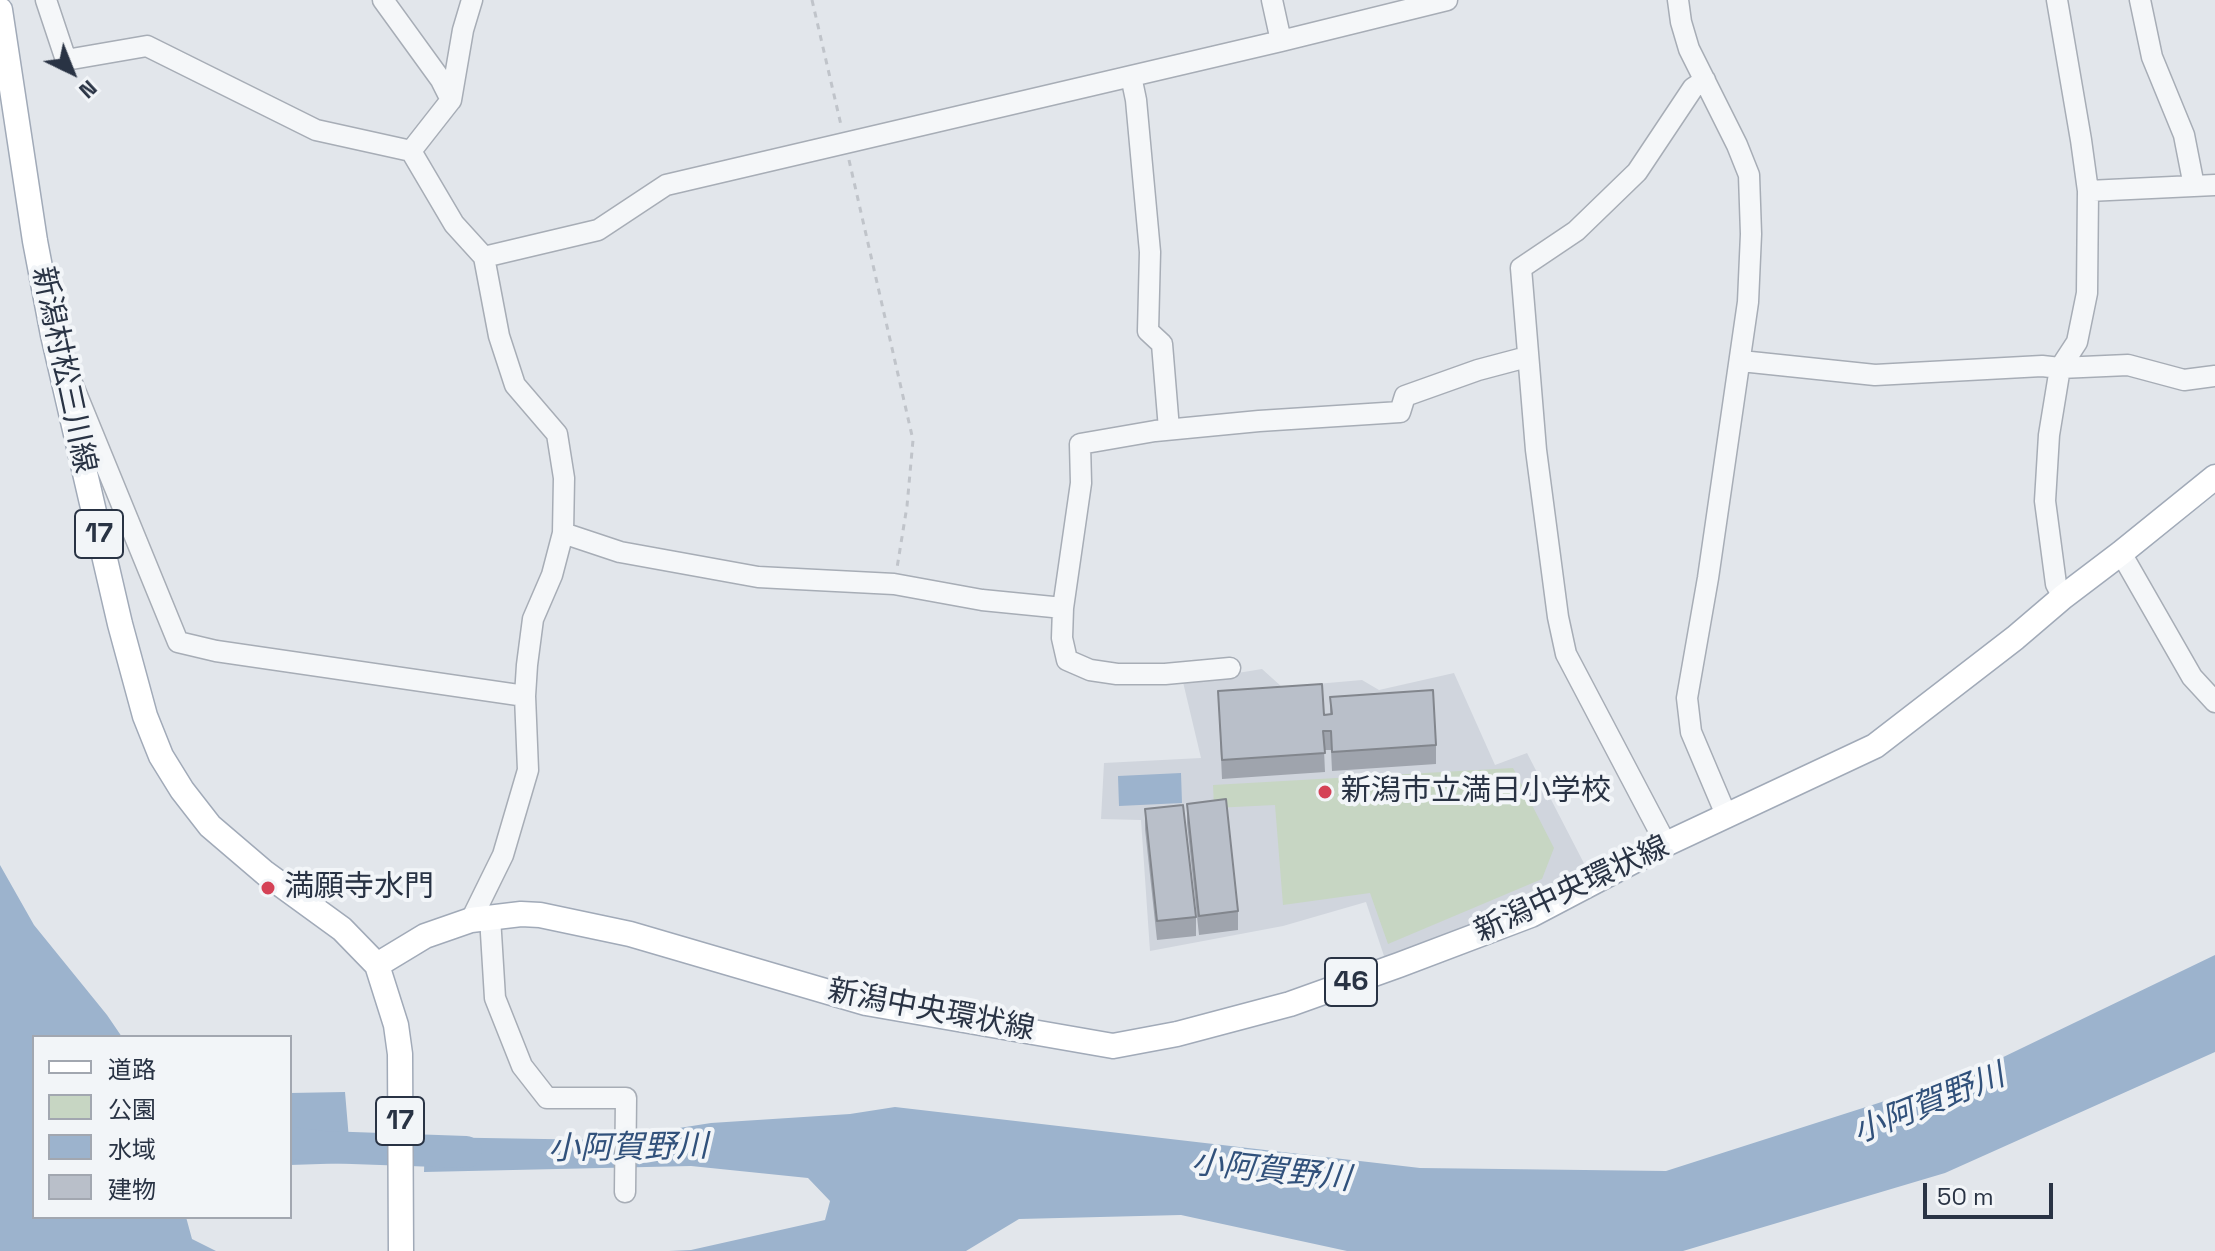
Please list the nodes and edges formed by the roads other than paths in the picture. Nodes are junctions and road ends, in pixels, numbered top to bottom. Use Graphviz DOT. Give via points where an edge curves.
graph roads {
  1 [pos="46,0"];
  2 [pos="383,0"];
  3 [pos="472,0"];
  4 [pos="1272,0"];
  5 [pos="1447,0"];
  6 [pos="1678,0"];
  7 [pos="2057,0"];
  8 [pos="2140,0"];
  9 [pos="0,10"];
  10 [pos="1281,41"];
  11 [pos="1131,76"];
  12 [pos="1705,80"];
  13 [pos="451,100"];
  14 [pos="411,151"];
  15 [pos="2215,185"];
  16 [pos="2194,186"];
  17 [pos="2088,191"];
  18 [pos="484,257"];
  19 [pos="53,335"];
  20 [pos="1527,357"];
  21 [pos="1741,361"];
  22 [pos="2060,368"];
  23 [pos="2215,376"];
  24 [pos="1169,429"];
  25 [pos="2215,477"];
  26 [pos="563,533"];
  27 [pos="2121,553"];
  28 [pos="2063,597"];
  29 [pos="1063,608"];
  30 [pos="1230,668"];
  31 [pos="525,696"];
  32 [pos="2215,702"];
  33 [pos="1727,817"];
  34 [pos="1666,844"];
  35 [pos="480,918"];
  36 [pos="377,965"];
  37 [pos="625,1192"];
  38 [pos="401,1251"];
  1 -- 14 [label="street" via="66,60 147,46 316,130"];
  2 -- 13 [label="street"];
  3 -- 13 [label="street"];
  4 -- 10 [label="street"];
  5 -- 10 [label="street"];
  6 -- 12 [label="street" via="1689,49"];
  7 -- 17 [label="street"];
  8 -- 16 [label="street" via="2152,57 2184,135"];
  9 -- 19 [label="main road, 新潟村松三川線 / 17"];
  10 -- 11 [label="street"];
  11 -- 18 [label="street" via="666,185 598,230"];
  11 -- 24 [label="street" via="1150,252 1148,331 1162,344"];
  12 -- 20 [label="street" via="1693,88 1637,172 1576,231 1521,268"];
  12 -- 21 [label="street" via="1749,175 1749,289"];
  13 -- 14 [label="street"];
  14 -- 18 [label="street" via="454,224"];
  15 -- 16 [label="street"];
  16 -- 17 [label="street"];
  17 -- 22 [label="street" via="2087,293 2077,342"];
  18 -- 26 [label="street" via="499,336 515,385 557,434 564,478"];
  19 -- 31 [label="street" via="178,642"];
  19 -- 36 [label="main road, 新潟村松三川線 / 17" via="120,624 161,756 210,826 342,929"];
  20 -- 24 [label="street" via="1405,396 1400,412"];
  20 -- 34 [label="street" via="1566,654"];
  21 -- 22 [label="street" via="1875,375"];
  21 -- 33 [label="street" via="1687,698 1691,732"];
  22 -- 23 [label="street" via="2128,365 2184,380"];
  22 -- 28 [label="street" via="2045,501 2056,584"];
  24 -- 29 [label="street" via="1080,444 1081,483"];
  25 -- 27 [label="main road, 新潟中央環状線 / 46"];
  26 -- 29 [label="street" via="620,552 758,577 894,584"];
  26 -- 31 [label="street" via="533,619"];
  27 -- 28 [label="main road, 新潟中央環状線 / 46"];
  27 -- 32 [label="street" via="2192,677"];
  28 -- 33 [label="main road, 新潟中央環状線 / 46" via="1875,746"];
  29 -- 30 [label="street" via="1067,660 1090,670 1165,674"];
  31 -- 35 [label="street" via="528,770"];
  33 -- 34 [label="main road, 新潟中央環状線 / 46"];
  34 -- 35 [label="main road, 新潟中央環状線 / 46" via="1531,915 1399,965 1290,1004 1113,1046 866,1003 630,934 540,915"];
  35 -- 36 [label="main road, 新潟中央環状線 / 46" via="425,936"];
  35 -- 37 [label="street" via="495,998 522,1066 547,1098 626,1098"];
  36 -- 38 [label="main road, 17" via="400,1054"];
}
